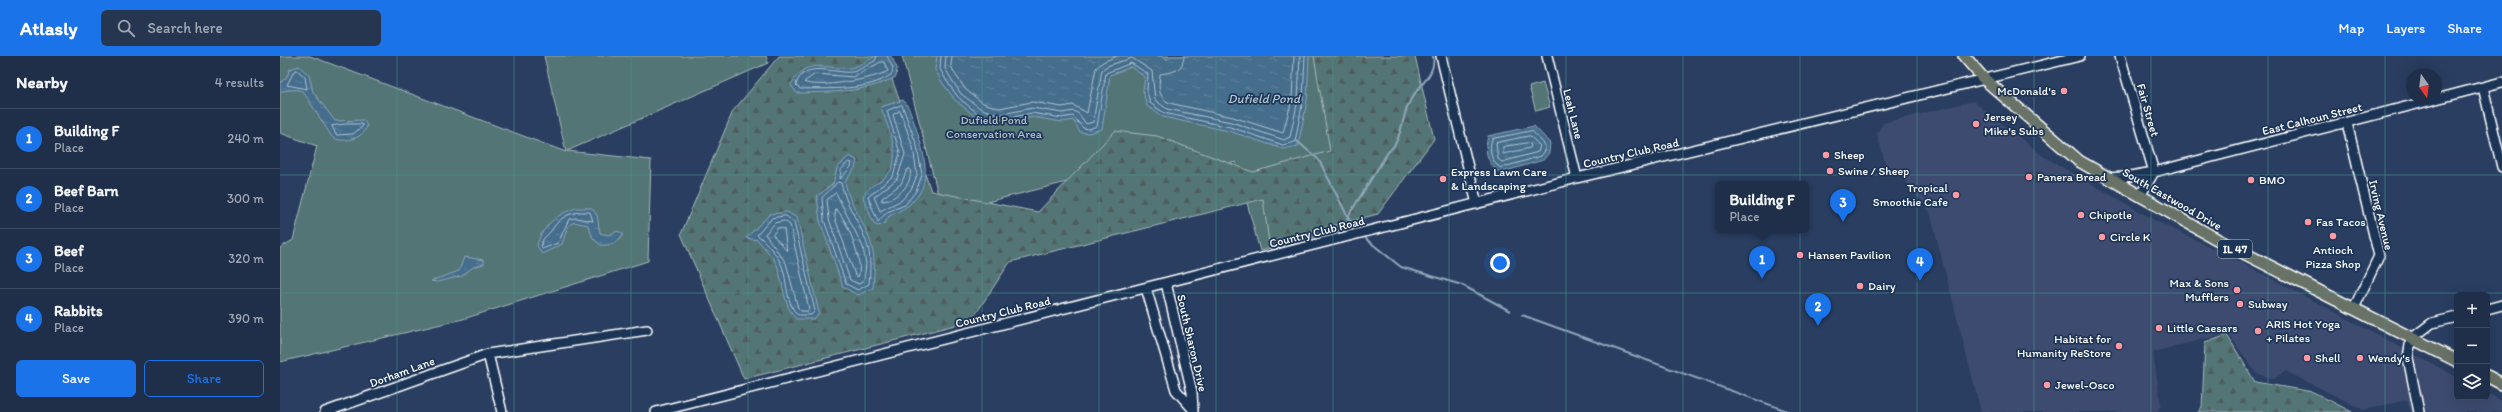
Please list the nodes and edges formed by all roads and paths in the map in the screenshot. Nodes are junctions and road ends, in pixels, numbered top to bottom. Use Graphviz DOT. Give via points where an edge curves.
graph roads {
  1 [pos="1441,56"];
  2 [pos="1547,56"];
  3 [pos="1964,56"];
  4 [pos="2080,56"];
  5 [pos="2120,56"];
  6 [pos="1984,78"];
  7 [pos="2502,82"];
  8 [pos="2482,87"];
  9 [pos="2347,123"];
  10 [pos="2502,167"];
  11 [pos="2154,172"];
  12 [pos="1577,178"];
  13 [pos="2108,178"];
  14 [pos="2140,196"];
  15 [pos="1477,204"];
  16 [pos="1166,283"];
  17 [pos="1146,288"];
  18 [pos="2502,305"];
  19 [pos="2354,308"];
  20 [pos="2490,308"];
  21 [pos="2454,317"];
  22 [pos="647,330"];
  23 [pos="2411,339"];
  24 [pos="488,354"];
  25 [pos="2454,360"];
  26 [pos="2490,378"];
  27 [pos="2502,384"];
  28 [pos="1192,410"];
  29 [pos="325,412"];
  30 [pos="502,412"];
  31 [pos="656,412"];
  32 [pos="2419,412"];
  1 -- 15 [label="street"];
  2 -- 12 [label="street, Leah Lane"];
  3 -- 6 [label="main road, South Eastwood Drive / IL 47"];
  4 -- 6 [label="street, Country Club Road"];
  5 -- 11 [label="street, Fair Street"];
  6 -- 12 [label="street, Country Club Road"];
  6 -- 13 [label="main road, South Eastwood Drive / IL 47" via="2079,161"];
  7 -- 8 [label="street, East Calhoun Street"];
  8 -- 9 [label="street, East Calhoun Street"];
  8 -- 10 [label="street"];
  9 -- 11 [label="street, East Calhoun Street"];
  9 -- 19 [label="street, Irving Avenue" via="2379,256"];
  11 -- 13 [label="street, East Calhoun Street"];
  11 -- 14 [label="street"];
  12 -- 15 [label="street, Country Club Road"];
  13 -- 14 [label="main road, South Eastwood Drive / IL 47"];
  14 -- 19 [label="main road, South Eastwood Drive / IL 47" via="2220,241"];
  15 -- 16 [label="street, Country Club Road"];
  16 -- 17 [label="street, Country Club Road"];
  16 -- 28 [label="street, South Sharon Drive" via="1192,392"];
  17 -- 28 [label="street, South Sharon Drive" via="1176,390"];
  17 -- 31 [label="street, Country Club Road"];
  18 -- 20 [label="street"];
  19 -- 23 [label="main road, South Eastwood Drive / IL 47"];
  21 -- 23 [label="street" via="2432,323"];
  22 -- 24 [label="street, Dorham Lane"];
  23 -- 25 [label="main road, South Eastwood Drive / IL 47"];
  23 -- 32 [label="street" via="2408,358"];
  24 -- 29 [label="street, Dorham Lane"];
  24 -- 30 [label="street"];
  26 -- 27 [label="main road"];
}
